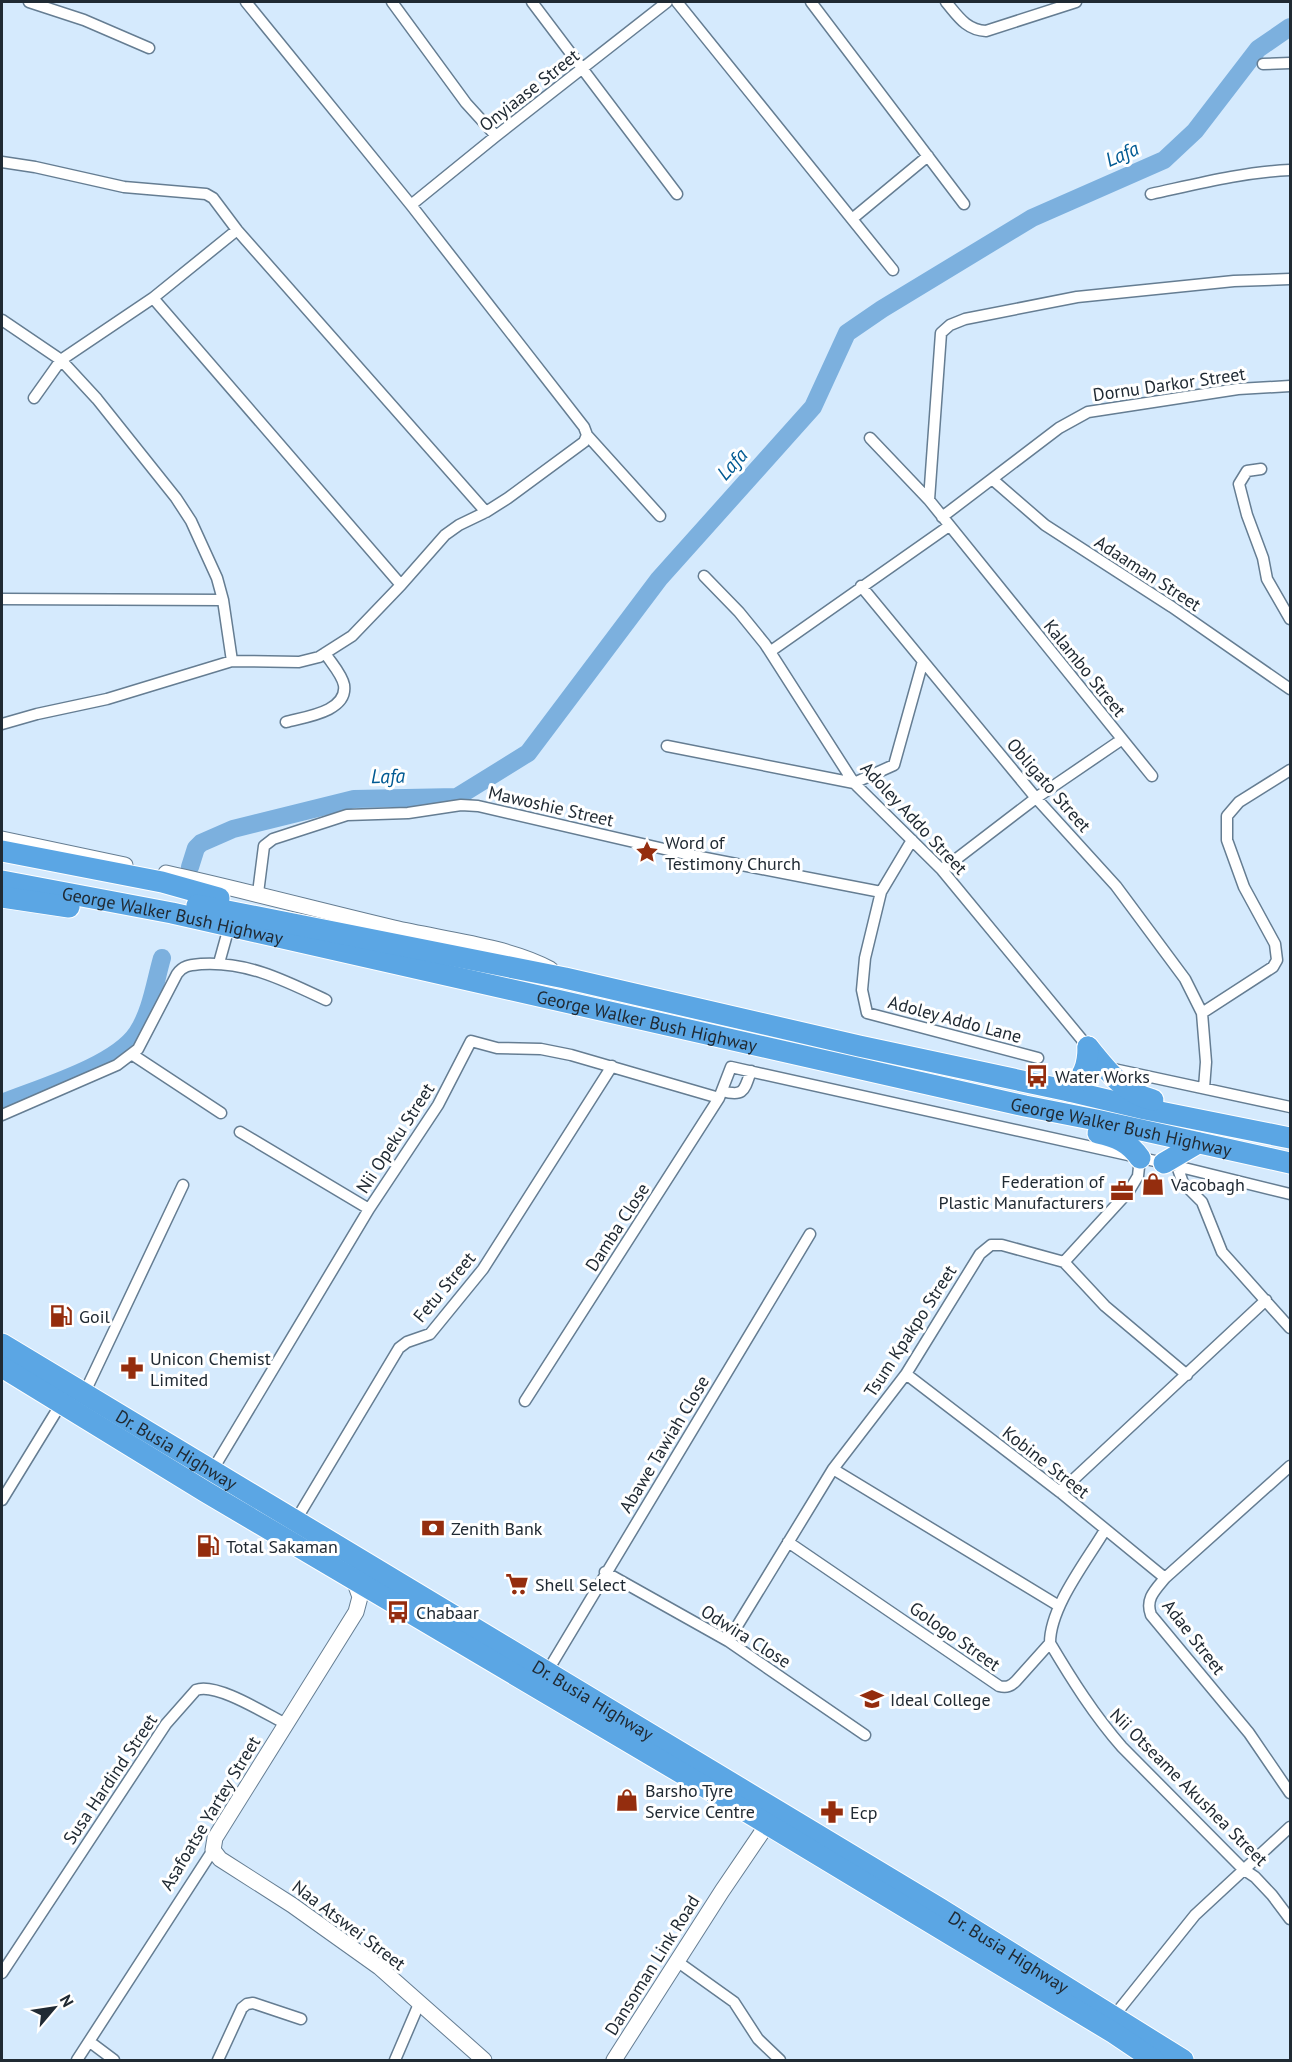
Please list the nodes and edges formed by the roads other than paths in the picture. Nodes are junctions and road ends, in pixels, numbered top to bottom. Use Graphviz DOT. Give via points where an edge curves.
graph roads {
  1 [pos="28,2"];
  2 [pos="246,2"];
  3 [pos="392,2"];
  4 [pos="532,2"];
  5 [pos="667,2"];
  6 [pos="677,2"];
  7 [pos="811,2"];
  8 [pos="946,2"];
  9 [pos="1076,2"];
  10 [pos="149,48"];
  11 [pos="1290,63"];
  12 [pos="1263,64"];
  13 [pos="584,68"];
  14 [pos="496,136"];
  15 [pos="928,156"];
  16 [pos="2,162"];
  17 [pos="1290,170"];
  18 [pos="677,194"];
  19 [pos="1151,194"];
  20 [pos="964,204"];
  21 [pos="411,205"];
  22 [pos="852,219"];
  23 [pos="237,230"];
  24 [pos="893,270"];
  25 [pos="1290,279"];
  26 [pos="153,298"];
  27 [pos="2,320"];
  28 [pos="61,360"];
  29 [pos="1290,386"];
  30 [pos="34,398"];
  31 [pos="587,435"];
  32 [pos="870,438"];
  33 [pos="1261,469"];
  34 [pos="993,479"];
  35 [pos="929,500"];
  36 [pos="486,512"];
  37 [pos="660,516"];
  38 [pos="946,521"];
  39 [pos="704,576"];
  40 [pos="401,585"];
  41 [pos="861,586"];
  42 [pos="2,599"];
  43 [pos="223,600"];
  44 [pos="1290,619"];
  45 [pos="771,651"];
  46 [pos="325,653"];
  47 [pos="923,661"];
  48 [pos="232,662"];
  49 [pos="1290,689"];
  50 [pos="286,722"];
  51 [pos="2,724"];
  52 [pos="1121,740"];
  53 [pos="666,746"];
  54 [pos="1290,770"];
  55 [pos="1152,776"];
  56 [pos="854,783"];
  57 [pos="1036,798"];
  58 [pos="2,839"];
  59 [pos="912,840"];
  60 [pos="2,851"];
  61 [pos="2,867"];
  62 [pos="942,870"];
  63 [pos="2,881"];
  64 [pos="881,891"];
  65 [pos="258,893"];
  66 [pos="2,897"];
  67 [pos="221,925"];
  68 [pos="349,935"];
  69 [pos="219,963"];
  70 [pos="565,978"];
  71 [pos="326,1000"];
  72 [pos="1202,1013"];
  73 [pos="1088,1047"];
  74 [pos="133,1054"];
  75 [pos="1038,1058"];
  76 [pos="612,1066"];
  77 [pos="1103,1066"];
  78 [pos="751,1071"];
  79 [pos="1204,1088"];
  80 [pos="1069,1090"];
  81 [pos="721,1095"];
  82 [pos="1024,1106"];
  83 [pos="1290,1107"];
  84 [pos="221,1113"];
  85 [pos="2,1115"];
  86 [pos="240,1132"];
  87 [pos="1290,1136"];
  88 [pos="1198,1143"];
  89 [pos="1140,1158"];
  90 [pos="1290,1163"];
  91 [pos="1171,1164"];
  92 [pos="183,1185"];
  93 [pos="1290,1194"];
  94 [pos="369,1209"];
  95 [pos="810,1234"];
  96 [pos="1064,1262"];
  97 [pos="1266,1300"];
  98 [pos="1290,1328"];
  99 [pos="2,1344"];
  100 [pos="6,1373"];
  101 [pos="906,1374"];
  102 [pos="1187,1375"];
  103 [pos="84,1394"];
  104 [pos="525,1401"];
  105 [pos="62,1402"];
  106 [pos="1290,1466"];
  107 [pos="833,1469"];
  108 [pos="212,1472"];
  109 [pos="1059,1492"];
  110 [pos="2,1500"];
  111 [pos="296,1520"];
  112 [pos="1105,1530"];
  113 [pos="788,1542"];
  114 [pos="605,1572"];
  115 [pos="1165,1578"];
  116 [pos="354,1580"];
  117 [pos="1059,1606"];
  118 [pos="728,1641"];
  119 [pos="1050,1643"];
  120 [pos="547,1672"];
  121 [pos="286,1724"];
  122 [pos="865,1735"];
  123 [pos="1290,1793"];
  124 [pos="767,1815"];
  125 [pos="1290,1827"];
  126 [pos="213,1850"];
  127 [pos="1243,1869"];
  128 [pos="1290,1919"];
  129 [pos="678,1962"];
  130 [pos="2,1973"];
  131 [pos="418,2004"];
  132 [pos="1114,2016"];
  133 [pos="301,2019"];
  134 [pos="90,2042"];
  135 [pos="218,2060"];
  136 [pos="77,2061"];
  137 [pos="114,2061"];
  138 [pos="395,2061"];
  139 [pos="484,2061"];
  140 [pos="614,2061"];
  141 [pos="780,2061"];
  142 [pos="1154,2061"];
  143 [pos="1183,2061"];
  1 -- 10 [label="street" via="84,20"];
  2 -- 21 [label="street"];
  3 -- 14 [label="street" via="466,103"];
  4 -- 13 [label="street"];
  5 -- 13 [label="street, Onyiaase Street"];
  6 -- 22 [label="street"];
  7 -- 15 [label="street"];
  8 -- 9 [label="street" via="975,31 986,31"];
  11 -- 12 [label="street"];
  13 -- 14 [label="street, Onyiaase Street"];
  13 -- 18 [label="street"];
  14 -- 21 [label="street, Onyiaase Street"];
  15 -- 20 [label="street"];
  15 -- 22 [label="street"];
  16 -- 23 [label="street" via="124,188 206,194"];
  17 -- 19 [label="street" via="1263,171"];
  21 -- 31 [label="street"];
  22 -- 24 [label="street"];
  23 -- 26 [label="street"];
  23 -- 36 [label="street"];
  25 -- 35 [label="street" via="1077,297 950,325 941,333"];
  26 -- 28 [label="street"];
  26 -- 40 [label="street"];
  27 -- 28 [label="street"];
  28 -- 30 [label="street"];
  28 -- 43 [label="street" via="98,399 176,498 206,550"];
  29 -- 34 [label="street, Dornu Darkor Street" via="1238,389 1088,412 1059,428"];
  31 -- 36 [label="street" via="584,442"];
  31 -- 37 [label="street"];
  32 -- 35 [label="street, Kalambo Street"];
  33 -- 44 [label="street" via="1247,471 1239,484 1267,579"];
  34 -- 38 [label="street, Dornu Darkor Street"];
  34 -- 49 [label="street, Adaaman Street" via="1052,530"];
  35 -- 38 [label="street, Kalambo Street"];
  36 -- 40 [label="street" via="446,535"];
  38 -- 41 [label="street, Dornu Darkor Street"];
  38 -- 52 [label="street, Kalambo Street"];
  39 -- 45 [label="street, Adoley Addo Street"];
  40 -- 46 [label="street" via="352,636"];
  41 -- 45 [label="street, Dornu Darkor Street"];
  41 -- 47 [label="street, Obligato Street"];
  42 -- 43 [label="street"];
  43 -- 48 [label="street"];
  45 -- 56 [label="street, Adoley Addo Street"];
  46 -- 48 [label="street" via="299,662"];
  46 -- 50 [label="street" via="344,684 339,702 332,709"];
  47 -- 56 [label="street" via="894,765"];
  47 -- 57 [label="street, Obligato Street"];
  48 -- 51 [label="street" via="134,692"];
  52 -- 55 [label="street"];
  52 -- 57 [label="street, Kalambo Street"];
  53 -- 56 [label="street"];
  54 -- 72 [label="street" via="1239,802 1227,816 1227,840 1244,887 1275,944 1277,960 1273,967"];
  56 -- 59 [label="street, Adoley Addo Street"];
  57 -- 62 [label="street, Kalambo Street"];
  57 -- 72 [label="street, Obligato Street" via="1123,895 1185,979"];
  58 -- 65 [label="street, George Walker Bush Highway"];
  59 -- 62 [label="street, Adoley Addo Street"];
  59 -- 64 [label="street, Adoley Addo Lane"];
  60 -- 68 [label="highway" via="162,882"];
  61 -- 68 [label="highway, George Walker Bush Highway"];
  62 -- 73 [label="street, Adoley Addo Street"];
  63 -- 67 [label="highway, George Walker Bush Highway"];
  64 -- 65 [label="street, Mawoshie Street" via="690,855 461,805 408,813 347,815 273,839 264,846"];
  64 -- 75 [label="street, Adoley Addo Lane" via="865,958 862,990 867,1013"];
  65 -- 70 [label="street, George Walker Bush Highway" via="516,956"];
  66 -- 67 [label="highway" via="169,923"];
  67 -- 69 [label="street"];
  67 -- 82 [label="highway, George Walker Bush Highway"];
  68 -- 70 [label="highway, George Walker Bush Highway"];
  69 -- 71 [label="street" via="265,973"];
  69 -- 74 [label="street" via="181,969"];
  70 -- 80 [label="highway, George Walker Bush Highway"];
  72 -- 79 [label="street"];
  73 -- 77 [label="highway"];
  73 -- 80 [label="highway" via="1086,1068"];
  74 -- 84 [label="street"];
  74 -- 85 [label="street" via="117,1065"];
  76 -- 81 [label="street, Nii Opeku Street"];
  76 -- 94 [label="street, Nii Opeku Street" via="541,1049 497,1048 471,1041 438,1105"];
  76 -- 111 [label="street, Fetu Street" via="483,1269 430,1334 399,1348"];
  77 -- 79 [label="street"];
  77 -- 87 [label="highway" via="1130,1092 1147,1099 1273,1127"];
  78 -- 81 [label="street" via="740,1094"];
  78 -- 81 [label="street, Damba Close" via="731,1067"];
  78 -- 89 [label="street"];
  79 -- 83 [label="street"];
  80 -- 87 [label="highway, George Walker Bush Highway" via="1145,1109"];
  81 -- 104 [label="street, Damba Close"];
  82 -- 88 [label="highway, George Walker Bush Highway"];
  82 -- 89 [label="highway" via="1050,1122 1119,1138"];
  86 -- 94 [label="street"];
  88 -- 90 [label="highway, George Walker Bush Highway"];
  88 -- 91 [label="highway"];
  89 -- 91 [label="street"];
  89 -- 96 [label="street" via="1138,1176 1129,1191"];
  91 -- 93 [label="street"];
  91 -- 97 [label="street" via="1202,1202 1222,1252"];
  92 -- 103 [label="street"];
  94 -- 108 [label="street, Nii Opeku Street"];
  95 -- 114 [label="street, Abawe Tawiah Close"];
  96 -- 101 [label="street, Tsum Kpakpo Street" via="991,1245 980,1254"];
  96 -- 102 [label="street" via="1105,1306"];
  97 -- 98 [label="street"];
  97 -- 102 [label="street"];
  99 -- 103 [label="highway, Dr. Busia Highway"];
  100 -- 105 [label="highway, Dr. Busia Highway"];
  101 -- 107 [label="street, Tsum Kpakpo Street"];
  101 -- 109 [label="street, Kobine Street"];
  102 -- 109 [label="street"];
  103 -- 108 [label="highway, Dr. Busia Highway"];
  105 -- 110 [label="street"];
  105 -- 116 [label="highway, Dr. Busia Highway"];
  106 -- 115 [label="street, Adae Street"];
  107 -- 113 [label="street, Tsum Kpakpo Street"];
  107 -- 117 [label="street"];
  108 -- 111 [label="highway, Dr. Busia Highway"];
  109 -- 112 [label="street, Kobine Street"];
  111 -- 120 [label="highway, Dr. Busia Highway"];
  112 -- 115 [label="street, Kobine Street"];
  112 -- 117 [label="street"];
  113 -- 118 [label="street, Tsum Kpakpo Street"];
  113 -- 119 [label="street, Gologo Street" via="999,1686 1011,1686"];
  114 -- 118 [label="street, Odwira Close"];
  114 -- 120 [label="street, Abawe Tawiah Close"];
  115 -- 123 [label="street, Adae Street" via="1151,1596 1151,1615 1249,1733"];
  116 -- 121 [label="street, Asafoatse Yartey Street" via="360,1597 356,1612"];
  116 -- 124 [label="highway, Dr. Busia Highway"];
  117 -- 119 [label="street"];
  118 -- 122 [label="street, Odwira Close"];
  119 -- 127 [label="street, Nii Otseame Akushea Street" via="1103,1726"];
  120 -- 124 [label="highway, Dr. Busia Highway"];
  121 -- 126 [label="street, Asafoatse Yartey Street" via="215,1838"];
  121 -- 130 [label="street, Susa Hardind Street" via="216,1690 196,1690 166,1724"];
  124 -- 129 [label="street, Dansoman Link Road"];
  124 -- 132 [label="highway, Dr. Busia Highway" via="939,1908"];
  124 -- 142 [label="highway, Dr. Busia Highway"];
  125 -- 127 [label="street"];
  126 -- 131 [label="street, Naa Atswei Street" via="220,1859 379,1967"];
  126 -- 134 [label="street, Asafoatse Yartey Street"];
  127 -- 128 [label="street, Nii Otseame Akushea Street" via="1272,1895"];
  127 -- 132 [label="street" via="1195,1914"];
  129 -- 140 [label="street, Dansoman Link Road"];
  129 -- 141 [label="street" via="734,2002 758,2039"];
  131 -- 138 [label="street"];
  131 -- 139 [label="street, Naa Atswei Street"];
  132 -- 143 [label="highway, Dr. Busia Highway"];
  133 -- 135 [label="street" via="247,2004"];
  134 -- 136 [label="street, Asafoatse Yartey Street"];
  134 -- 137 [label="street"];
}
